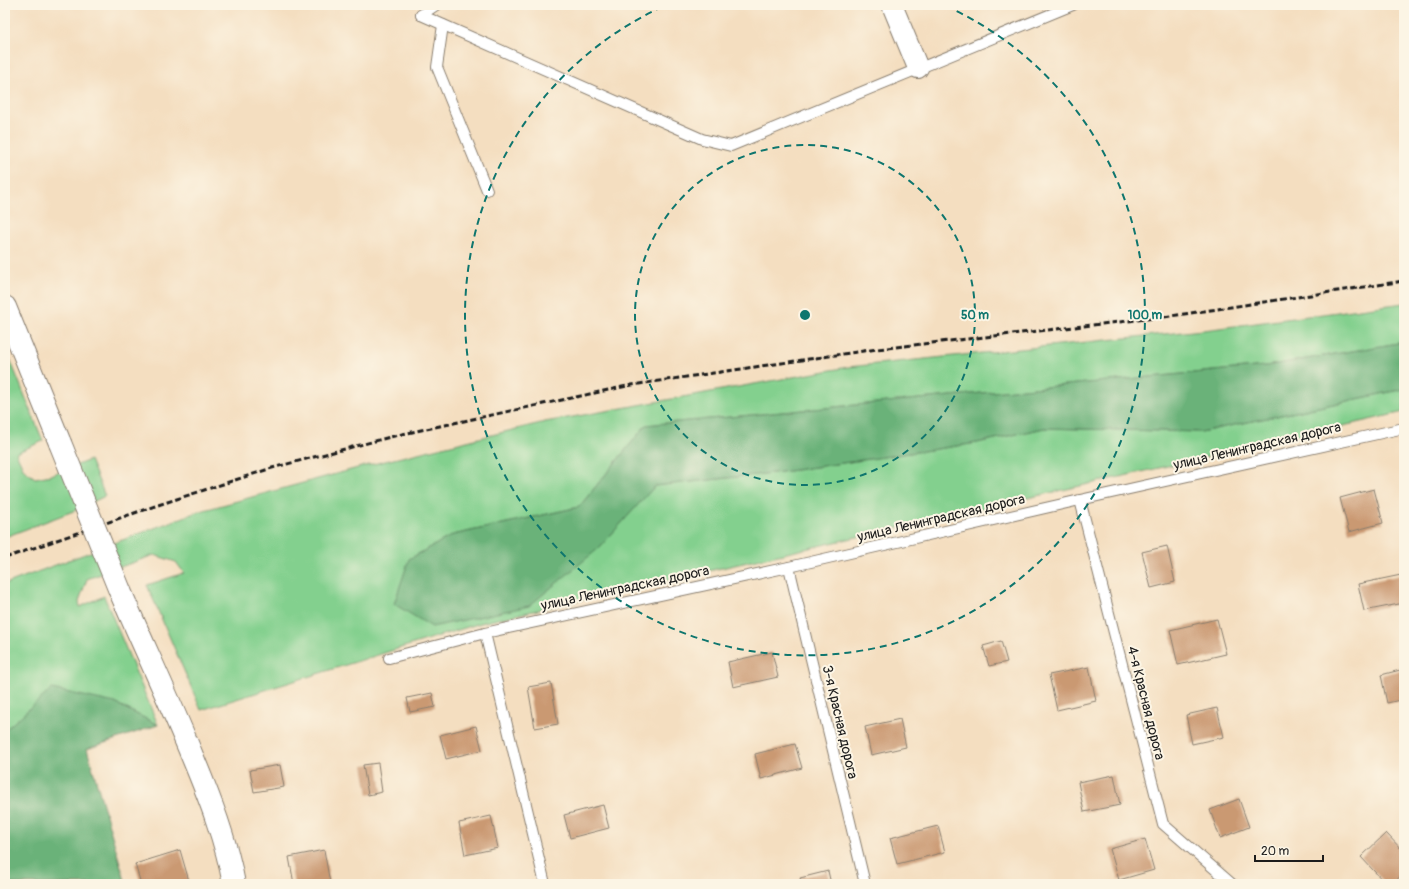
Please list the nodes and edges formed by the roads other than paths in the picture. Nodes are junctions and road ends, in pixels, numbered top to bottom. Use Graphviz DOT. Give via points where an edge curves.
graph roads {
  1 [pos="436,5"];
  2 [pos="892,5"];
  3 [pos="1073,5"];
  4 [pos="443,25"];
  5 [pos="918,68"];
  6 [pos="487,190"];
  7 [pos="5,307"];
  8 [pos="1404,429"];
  9 [pos="1080,500"];
  10 [pos="789,567"];
  11 [pos="485,633"];
  12 [pos="389,658"];
  13 [pos="234,884"];
  14 [pos="545,884"];
  15 [pos="865,884"];
  16 [pos="1232,884"];
  1 -- 4 [label="lane" via="421,15"];
  2 -- 5 [label="street"];
  3 -- 5 [label="lane"];
  4 -- 5 [label="lane" via="702,138 731,146"];
  4 -- 6 [label="lane" via="438,67"];
  7 -- 13 [label="main road, bridge" via="120,591 211,802"];
  8 -- 9 [label="lane, улица Ленинградская дорога"];
  9 -- 10 [label="lane, улица Ленинградская дорога"];
  9 -- 16 [label="lane, 4-я Красная дорога" via="1163,824"];
  10 -- 11 [label="lane, улица Ленинградская дорога"];
  10 -- 15 [label="lane, 3-я Красная дорога"];
  11 -- 12 [label="lane, улица Ленинградская дорога"];
  11 -- 14 [label="lane"];
}
